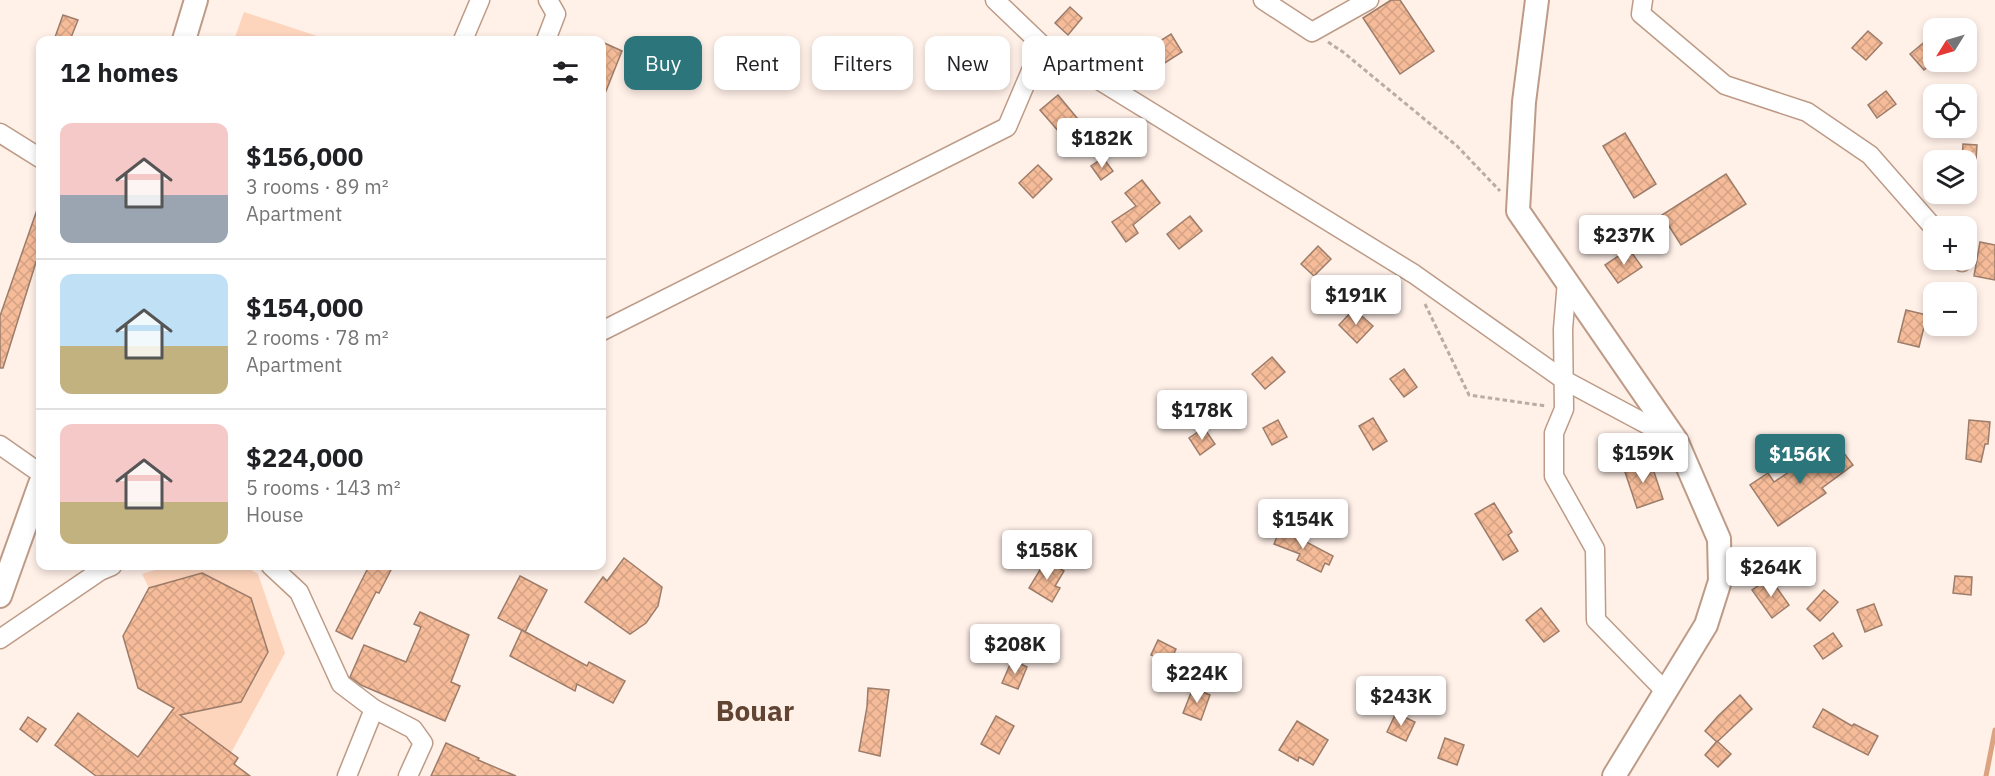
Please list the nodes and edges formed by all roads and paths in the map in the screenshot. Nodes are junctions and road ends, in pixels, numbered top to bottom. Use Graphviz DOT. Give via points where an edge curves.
graph roads {
  1 [pos="196,0"];
  2 [pos="480,0"];
  3 [pos="548,0"];
  4 [pos="995,0"];
  5 [pos="1263,0"];
  6 [pos="1369,0"];
  7 [pos="1538,0"];
  8 [pos="1643,0"];
  9 [pos="1311,32"];
  10 [pos="185,36"];
  11 [pos="465,36"];
  12 [pos="548,36"];
  13 [pos="1033,36"];
  14 [pos="1023,90"];
  15 [pos="1115,90"];
  16 [pos="0,133"];
  17 [pos="36,156"];
  18 [pos="1518,211"];
  19 [pos="1923,216"];
  20 [pos="1414,274"];
  21 [pos="1567,281"];
  22 [pos="606,329"];
  23 [pos="1564,380"];
  24 [pos="1564,409"];
  25 [pos="1676,440"];
  26 [pos="0,445"];
  27 [pos="36,470"];
  28 [pos="36,495"];
  29 [pos="102,570"];
  30 [pos="275,570"];
  31 [pos="0,596"];
  32 [pos="0,639"];
  33 [pos="1666,692"];
  34 [pos="374,709"];
  35 [pos="348,776"];
  36 [pos="408,776"];
  37 [pos="1614,776"];
  1 -- 10 [label="street"];
  2 -- 11 [label="street"];
  3 -- 12 [label="street" via="556,14"];
  4 -- 13 [label="street"];
  5 -- 9 [label="street"];
  6 -- 9 [label="street"];
  7 -- 18 [label="street" via="1524,102"];
  8 -- 19 [label="street" via="1641,15 1725,85 1807,112 1870,155"];
  9 -- 18 [label="path" via="1342,52 1457,146"];
  14 -- 22 [label="street" via="1007,127"];
  15 -- 20 [label="street"];
  16 -- 17 [label="street"];
  18 -- 21 [label="street"];
  20 -- 23 [label="street"];
  20 -- 24 [label="path" via="1469,395"];
  21 -- 23 [label="street"];
  21 -- 25 [label="street"];
  23 -- 24 [label="street"];
  23 -- 25 [label="street"];
  24 -- 33 [label="street" via="1554,433 1554,476 1595,549 1596,620"];
  25 -- 33 [label="street" via="1719,539 1720,581 1706,625"];
  26 -- 27 [label="street"];
  28 -- 31 [label="street"];
  29 -- 32 [label="street"];
  30 -- 34 [label="street" via="299,592 341,684"];
  33 -- 37 [label="street"];
  34 -- 35 [label="street"];
  34 -- 36 [label="street" via="413,729 423,743"];
}
